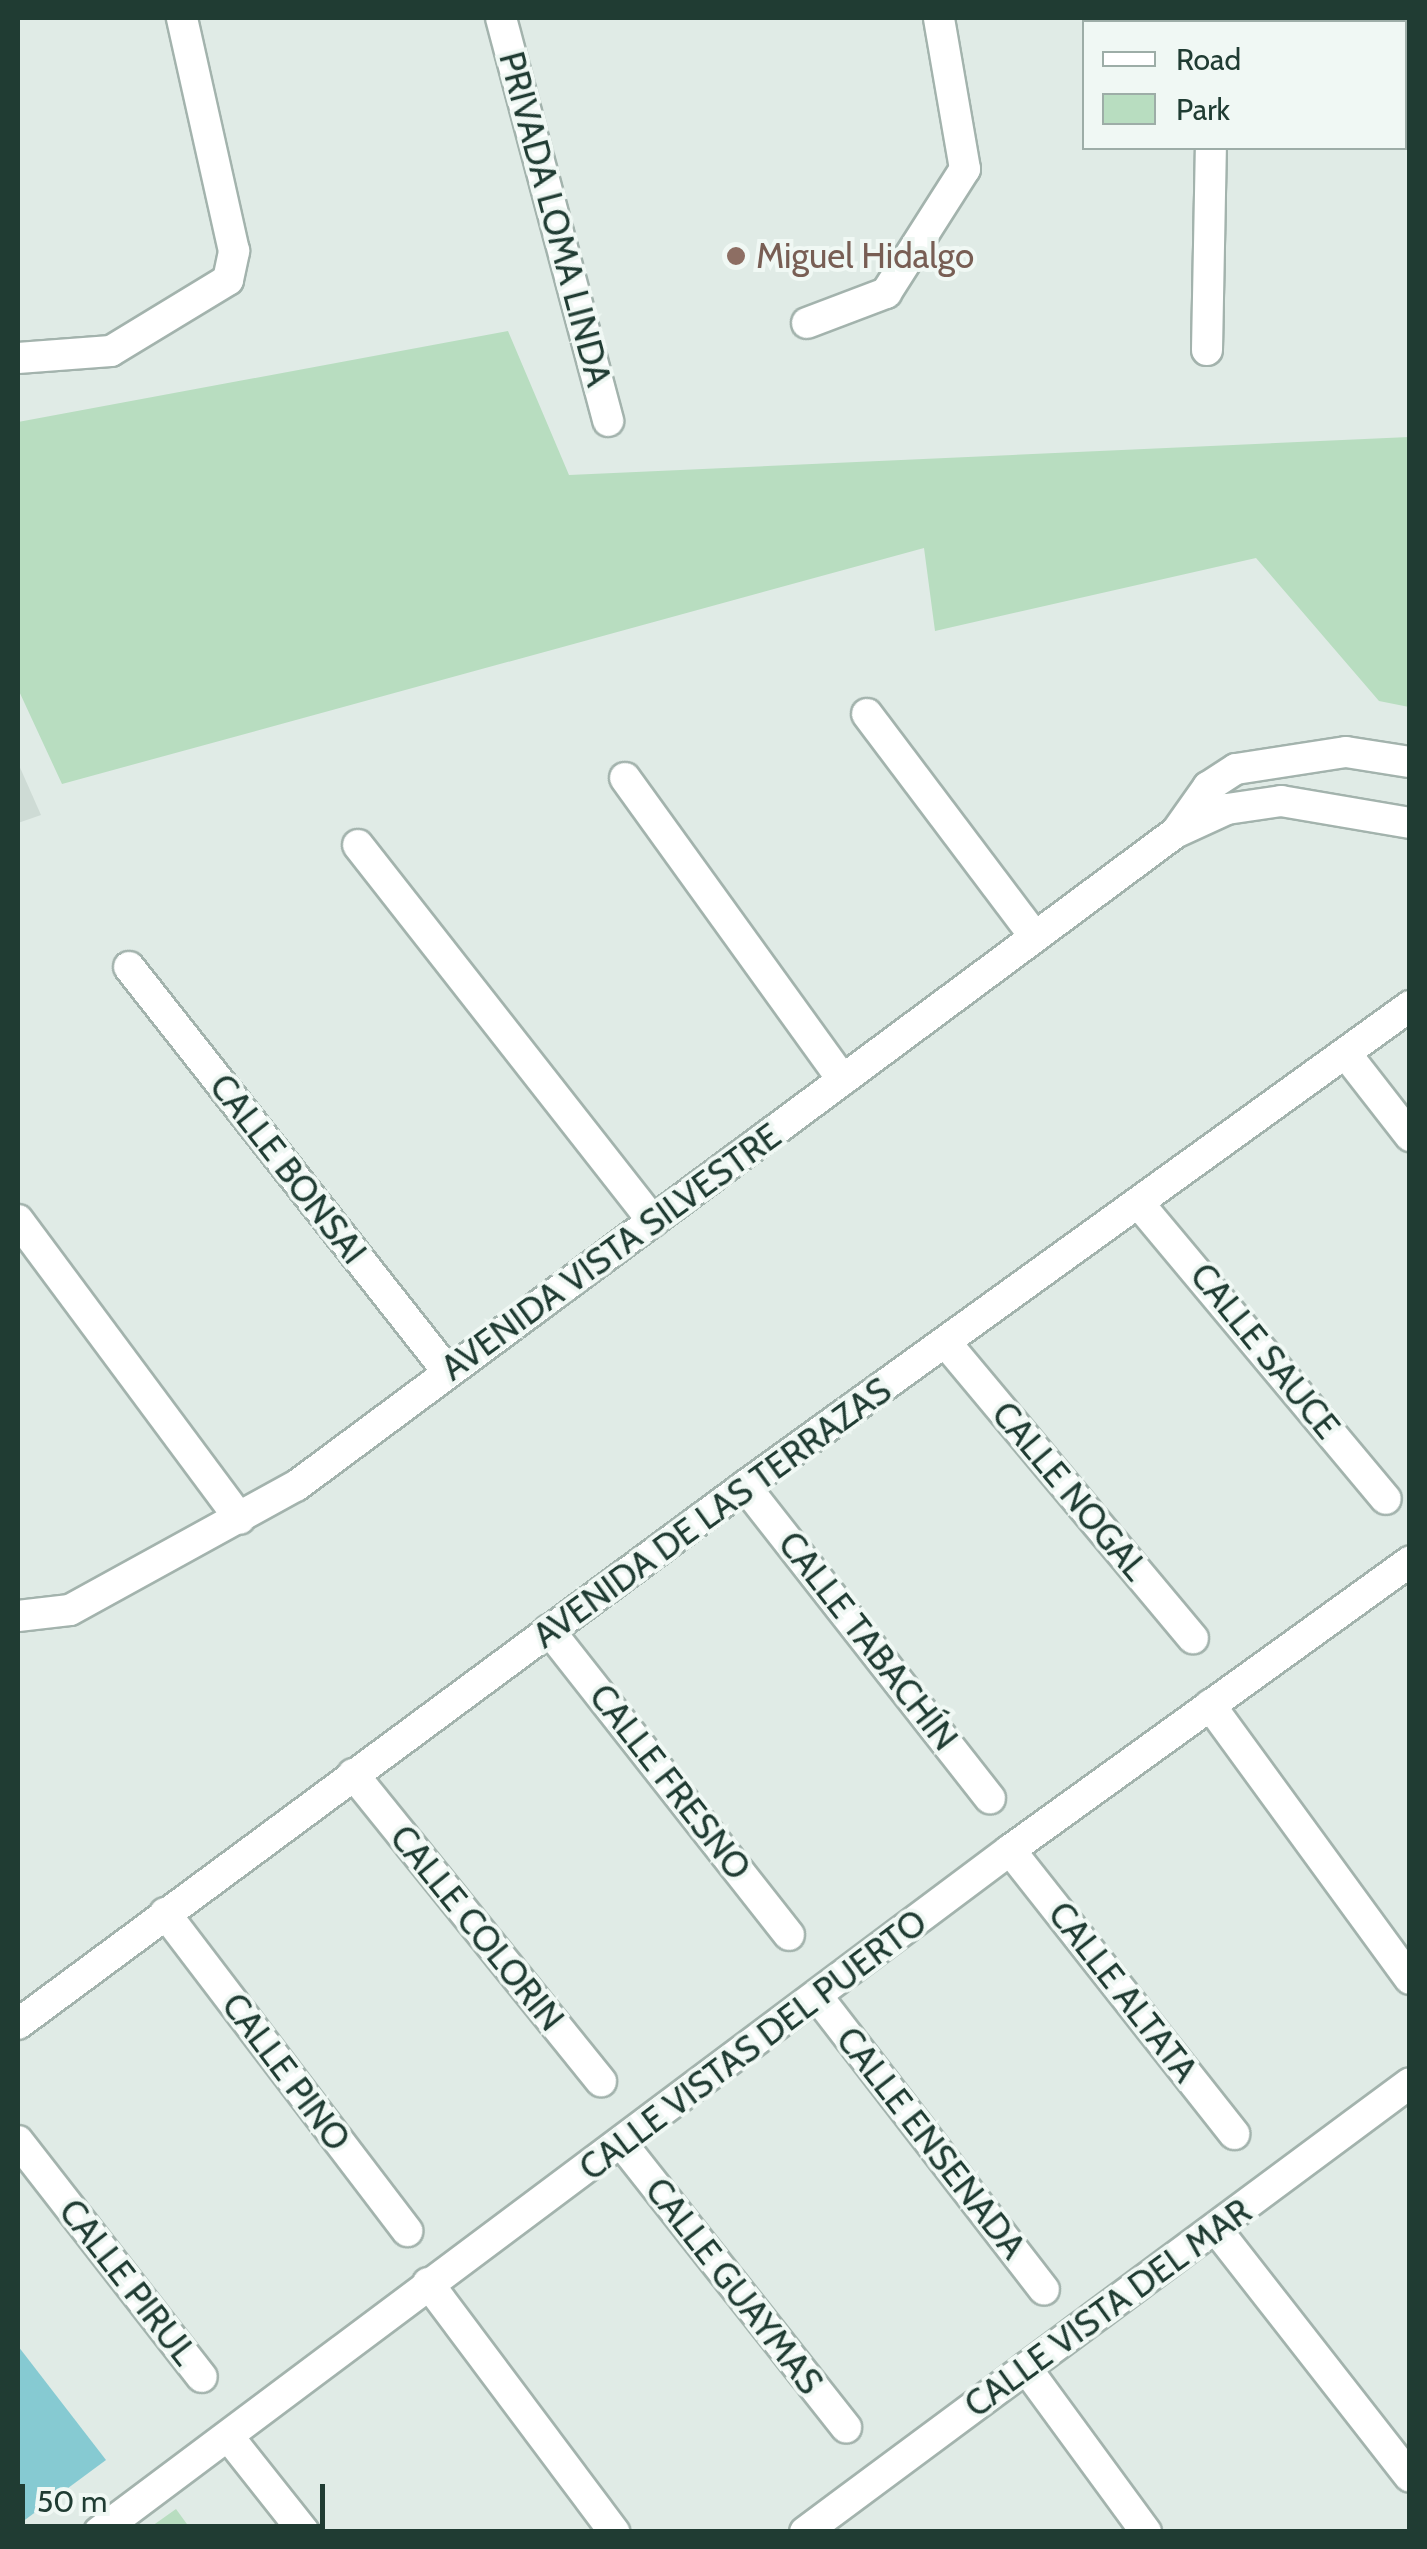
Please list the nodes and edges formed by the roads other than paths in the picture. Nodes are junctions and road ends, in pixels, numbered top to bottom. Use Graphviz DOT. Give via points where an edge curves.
graph roads {
  1 [pos="182,18"];
  2 [pos="501,18"];
  3 [pos="939,18"];
  4 [pos="1211,150"];
  5 [pos="807,323"];
  6 [pos="1207,350"];
  7 [pos="18,358"];
  8 [pos="608,421"];
  9 [pos="867,714"];
  10 [pos="1410,762"];
  11 [pos="625,778"];
  12 [pos="1410,823"];
  13 [pos="1175,833"];
  14 [pos="358,845"];
  15 [pos="1036,937"];
  16 [pos="129,967"];
  17 [pos="1410,1006"];
  18 [pos="1347,1055"];
  19 [pos="844,1080"];
  20 [pos="1410,1136"];
  21 [pos="1140,1204"];
  22 [pos="18,1220"];
  23 [pos="653,1221"];
  24 [pos="946,1343"];
  25 [pos="448,1372"];
  26 [pos="745,1486"];
  27 [pos="1386,1499"];
  28 [pos="240,1519"];
  29 [pos="1410,1562"];
  30 [pos="18,1616"];
  31 [pos="549,1630"];
  32 [pos="1193,1638"];
  33 [pos="1210,1705"];
  34 [pos="353,1774"];
  35 [pos="990,1798"];
  36 [pos="1010,1850"];
  37 [pos="165,1913"];
  38 [pos="789,1936"];
  39 [pos="1410,1979"];
  40 [pos="817,1996"];
  41 [pos="18,2024"];
  42 [pos="601,2081"];
  43 [pos="1410,2083"];
  44 [pos="1234,2134"];
  45 [pos="18,2141"];
  46 [pos="622,2145"];
  47 [pos="1217,2230"];
  48 [pos="408,2231"];
  49 [pos="428,2283"];
  50 [pos="1044,2290"];
  51 [pos="1026,2368"];
  52 [pos="202,2377"];
  53 [pos="846,2426"];
  54 [pos="228,2436"];
  55 [pos="1410,2476"];
  56 [pos="824,2526"];
  57 [pos="99,2532"];
  58 [pos="304,2532"];
  59 [pos="614,2532"];
  60 [pos="1146,2532"];
  1 -- 7 [label="street" via="234,251 228,280 111,351"];
  2 -- 8 [label="street, PRIVADA LOMA LINDA"];
  3 -- 5 [label="street" via="965,170 886,294"];
  4 -- 6 [label="street"];
  9 -- 15 [label="street"];
  10 -- 13 [label="street, AVENIDA VISTA SILVESTRE" via="1346,752 1236,769 1208,787"];
  11 -- 19 [label="street"];
  12 -- 13 [label="street, AVENIDA VISTA SILVESTRE" via="1281,802 1227,810"];
  13 -- 15 [label="street, AVENIDA VISTA SILVESTRE"];
  14 -- 23 [label="street"];
  15 -- 19 [label="street, AVENIDA VISTA SILVESTRE"];
  16 -- 25 [label="street, CALLE BONSAI"];
  17 -- 18 [label="street, AVENIDA DE LAS TERRAZAS"];
  18 -- 20 [label="street"];
  18 -- 21 [label="street, AVENIDA DE LAS TERRAZAS"];
  19 -- 23 [label="street, AVENIDA VISTA SILVESTRE"];
  21 -- 24 [label="street, AVENIDA DE LAS TERRAZAS"];
  21 -- 27 [label="street, CALLE SAUCE"];
  22 -- 28 [label="street"];
  23 -- 25 [label="street, AVENIDA VISTA SILVESTRE"];
  24 -- 26 [label="street, AVENIDA DE LAS TERRAZAS"];
  24 -- 32 [label="street, CALLE NOGAL"];
  25 -- 28 [label="street, AVENIDA VISTA SILVESTRE" via="296,1486"];
  26 -- 31 [label="street, AVENIDA DE LAS TERRAZAS"];
  26 -- 35 [label="street, CALLE TABACHÍN"];
  28 -- 30 [label="street, AVENIDA VISTA SILVESTRE" via="70,1610"];
  29 -- 33 [label="street, CALLE VISTAS DEL PUERTO"];
  31 -- 34 [label="street, AVENIDA DE LAS TERRAZAS"];
  31 -- 38 [label="street, CALLE FRESNO"];
  33 -- 36 [label="street, CALLE VISTAS DEL PUERTO"];
  33 -- 39 [label="street"];
  34 -- 37 [label="street, AVENIDA DE LAS TERRAZAS"];
  34 -- 42 [label="street, CALLE COLORIN"];
  36 -- 40 [label="street, CALLE VISTAS DEL PUERTO"];
  36 -- 44 [label="street, CALLE ALTATA"];
  37 -- 41 [label="street, AVENIDA DE LAS TERRAZAS"];
  37 -- 48 [label="street, CALLE PINO"];
  40 -- 46 [label="street, CALLE VISTAS DEL PUERTO"];
  40 -- 50 [label="street, CALLE ENSENADA"];
  43 -- 47 [label="street, CALLE VISTA DEL MAR"];
  45 -- 52 [label="street, CALLE PIRUL"];
  46 -- 49 [label="street, CALLE VISTAS DEL PUERTO"];
  46 -- 53 [label="street, CALLE GUAYMAS"];
  47 -- 51 [label="street, CALLE VISTA DEL MAR"];
  47 -- 55 [label="street"];
  49 -- 54 [label="street, CALLE VISTAS DEL PUERTO"];
  49 -- 59 [label="street"];
  51 -- 56 [label="street, CALLE VISTA DEL MAR"];
  51 -- 60 [label="street"];
  54 -- 57 [label="street, CALLE VISTAS DEL PUERTO"];
  54 -- 58 [label="street"];
}
